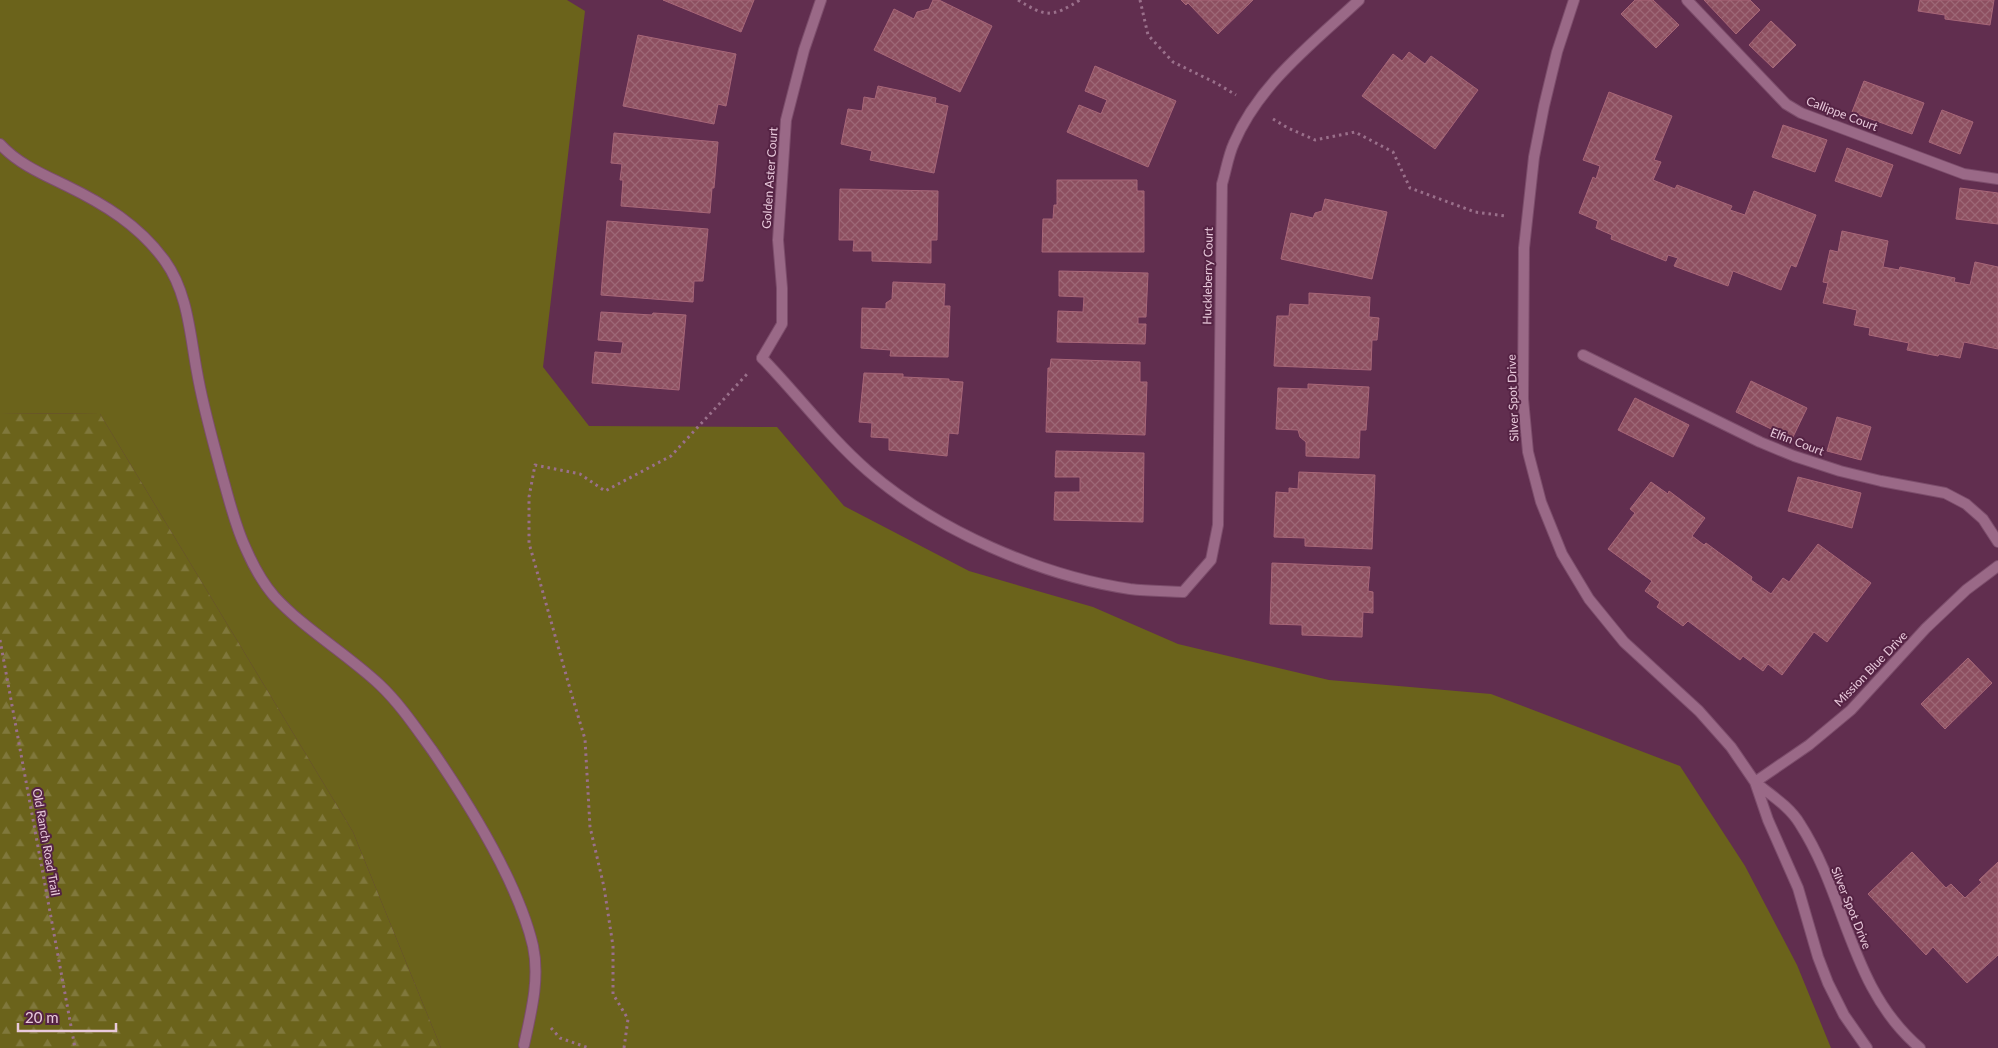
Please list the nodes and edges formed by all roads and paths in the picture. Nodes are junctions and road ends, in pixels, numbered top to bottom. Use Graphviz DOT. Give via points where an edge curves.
graph roads {
  1 [pos="821,0"];
  2 [pos="1018,0"];
  3 [pos="1080,0"];
  4 [pos="1140,0"];
  5 [pos="1359,0"];
  6 [pos="1574,0"];
  7 [pos="1687,0"];
  8 [pos="1255,107"];
  9 [pos="0,144"];
  10 [pos="1998,179"];
  11 [pos="1527,219"];
  12 [pos="1583,355"];
  13 [pos="762,358"];
  14 [pos="1998,542"];
  15 [pos="1998,566"];
  16 [pos="0,640"];
  17 [pos="1755,782"];
  18 [pos="532,1007"];
  19 [pos="524,1045"];
  20 [pos="75,1048"];
  21 [pos="589,1048"];
  22 [pos="624,1048"];
  23 [pos="1867,1048"];
  24 [pos="1920,1048"];
  1 -- 13 [label="street, Golden Aster Court" via="786,120 778,240 782,324"];
  2 -- 3 [label="path" via="1041,13 1062,11"];
  4 -- 8 [label="path" via="1148,35 1173,62"];
  5 -- 8 [label="street, Huckleberry Court" via="1273,81"];
  6 -- 11 [label="street, Silver Spot Drive" via="1544,106"];
  7 -- 10 [label="street, Callippe Court" via="1786,104 1964,174"];
  8 -- 11 [label="path" via="1315,140 1355,132 1392,152 1410,188 1475,212"];
  8 -- 13 [label="street, Huckleberry Court" via="1234,144 1222,184 1218,525 1211,560 1183,592 1130,589 1079,578 968,537 916,506 869,472 827,433"];
  9 -- 18 [label="street" via="33,169 120,216 146,237 167,264 180,290 204,405 244,545 273,595 383,688 409,718 472,812 510,886 533,948"];
  11 -- 17 [label="street, Silver Spot Drive" via="1523,399 1527,444 1541,502 1558,546 1589,599 1624,642 1699,712 1731,747"];
  12 -- 14 [label="street, Elfin Court" via="1794,456 1848,473 1945,493 1966,504 1983,519"];
  13 -- 22 [label="path" via="671,456 605,491 580,474 535,464 529,497 529,543 585,739 590,827 613,946 613,994 628,1020"];
  15 -- 17 [label="street, Mission Blue Drive" via="1966,590 1926,628 1851,710"];
  16 -- 20 [label="path, Old Ranch Road Trail"];
  17 -- 23 [label="street, Silver Spot Drive" via="1798,888 1828,983 1844,1015"];
  17 -- 24 [label="street, Silver Spot Drive" via="1791,812 1800,824 1827,879 1875,996 1893,1021"];
  18 -- 19 [label="street"];
  18 -- 21 [label="path" via="560,1038"];
}
